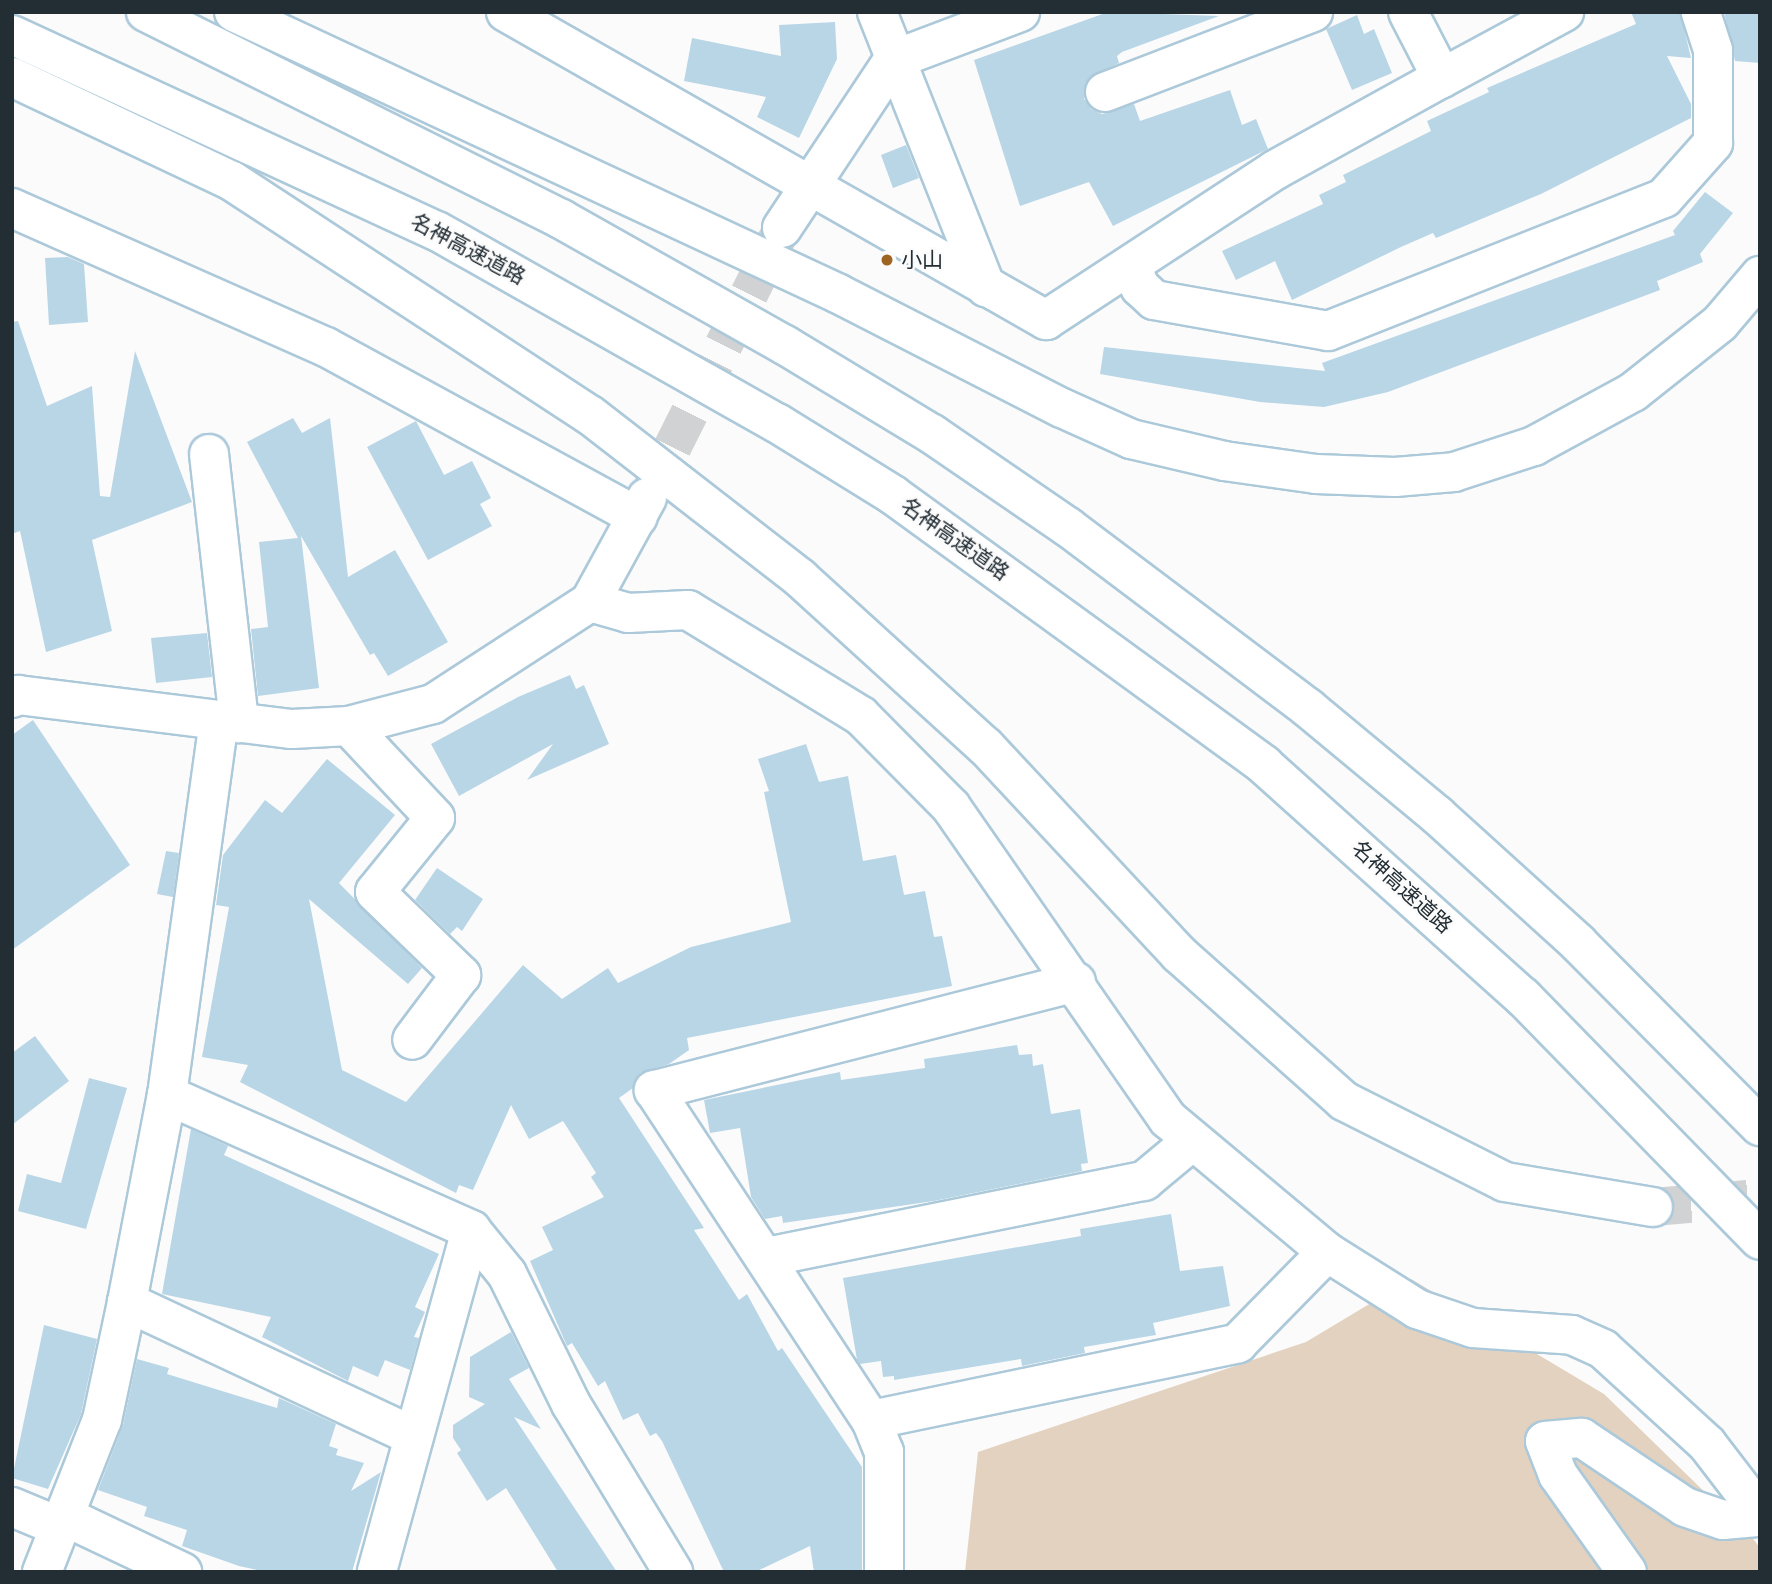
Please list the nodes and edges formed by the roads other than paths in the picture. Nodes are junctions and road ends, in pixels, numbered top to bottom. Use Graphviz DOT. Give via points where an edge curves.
graph roads {
  1 [pos="146,12"];
  2 [pos="234,12"];
  3 [pos="506,12"];
  4 [pos="877,12"];
  5 [pos="1020,12"];
  6 [pos="1313,12"];
  7 [pos="1408,12"];
  8 [pos="1564,12"];
  9 [pos="1701,12"];
  10 [pos="12,36"];
  11 [pos="893,60"];
  12 [pos="12,76"];
  13 [pos="1442,78"];
  14 [pos="1105,92"];
  15 [pos="806,187"];
  16 [pos="12,208"];
  17 [pos="782,228"];
  18 [pos="1130,265"];
  19 [pos="1760,276"];
  20 [pos="986,287"];
  21 [pos="209,454"];
  22 [pos="590,602"];
  23 [pos="14,692"];
  24 [pos="229,723"];
  25 [pos="349,726"];
  26 [pos="1076,982"];
  27 [pos="412,1040"];
  28 [pos="167,1096"];
  29 [pos="1760,1126"];
  30 [pos="1192,1141"];
  31 [pos="1653,1207"];
  32 [pos="471,1230"];
  33 [pos="1760,1240"];
  34 [pos="1327,1252"];
  35 [pos="766,1257"];
  36 [pos="127,1301"];
  37 [pos="871,1420"];
  38 [pos="413,1436"];
  39 [pos="12,1507"];
  40 [pos="1760,1515"];
  41 [pos="62,1522"];
  42 [pos="41,1572"];
  43 [pos="182,1572"];
  44 [pos="377,1572"];
  45 [pos="673,1572"];
  46 [pos="884,1572"];
  47 [pos="1627,1572"];
  1 -- 29 [label="main road" via="561,219 932,434 1068,527 1308,708 1437,815 1578,943"];
  2 -- 19 [label="main road" via="839,294 1062,408 1131,439 1224,461 1316,474 1395,477 1454,472 1534,446 1633,391 1720,323"];
  3 -- 15 [label="main road"];
  4 -- 11 [label="main road"];
  5 -- 11 [label="main road"];
  6 -- 14 [label="main road"];
  7 -- 13 [label="main road"];
  8 -- 13 [label="main road"];
  9 -- 18 [label="main road" via="1713,50 1713,143 1664,198 1328,331 1154,300 1140,287"];
  10 -- 33 [label="main road, 名神高速道路" via="438,231 598,319 893,495 1264,765 1523,997"];
  11 -- 15 [label="main road"];
  11 -- 20 [label="main road"];
  12 -- 31 [label="main road" via="232,181 600,423 800,578 986,747 1179,954 1344,1101 1505,1182"];
  13 -- 18 [label="main road" via="1275,170"];
  15 -- 17 [label="main road"];
  15 -- 20 [label="main road"];
  16 -- 22 [label="main road" via="326,347 642,507"];
  18 -- 20 [label="main road" via="1046,320"];
  21 -- 24 [label="main road"];
  22 -- 25 [label="main road" via="433,704"];
  22 -- 26 [label="main road" via="628,613 688,610 860,716 951,807"];
  23 -- 24 [label="main road"];
  24 -- 25 [label="main road" via="292,729"];
  24 -- 28 [label="main road"];
  25 -- 27 [label="main road" via="435,818 375,892 461,975"];
  26 -- 30 [label="main road" via="1168,1119"];
  26 -- 35 [label="main road" via="654,1090"];
  28 -- 32 [label="main road"];
  28 -- 36 [label="main road"];
  30 -- 34 [label="main road"];
  30 -- 35 [label="main road" via="1144,1181"];
  32 -- 38 [label="main road"];
  32 -- 45 [label="main road" via="507,1274 571,1405"];
  34 -- 37 [label="main road" via="1238,1343"];
  34 -- 40 [label="main road" via="1418,1309 1473,1328 1572,1335 1603,1349 1707,1444"];
  35 -- 37 [label="main road"];
  36 -- 38 [label="main road"];
  36 -- 41 [label="main road" via="102,1420"];
  37 -- 46 [label="main road" via="884,1452"];
  38 -- 44 [label="main road"];
  39 -- 41 [label="main road"];
  40 -- 47 [label="main road" via="1723,1520 1698,1511 1582,1438 1545,1441 1558,1475"];
  41 -- 42 [label="main road"];
  41 -- 43 [label="main road"];
}
